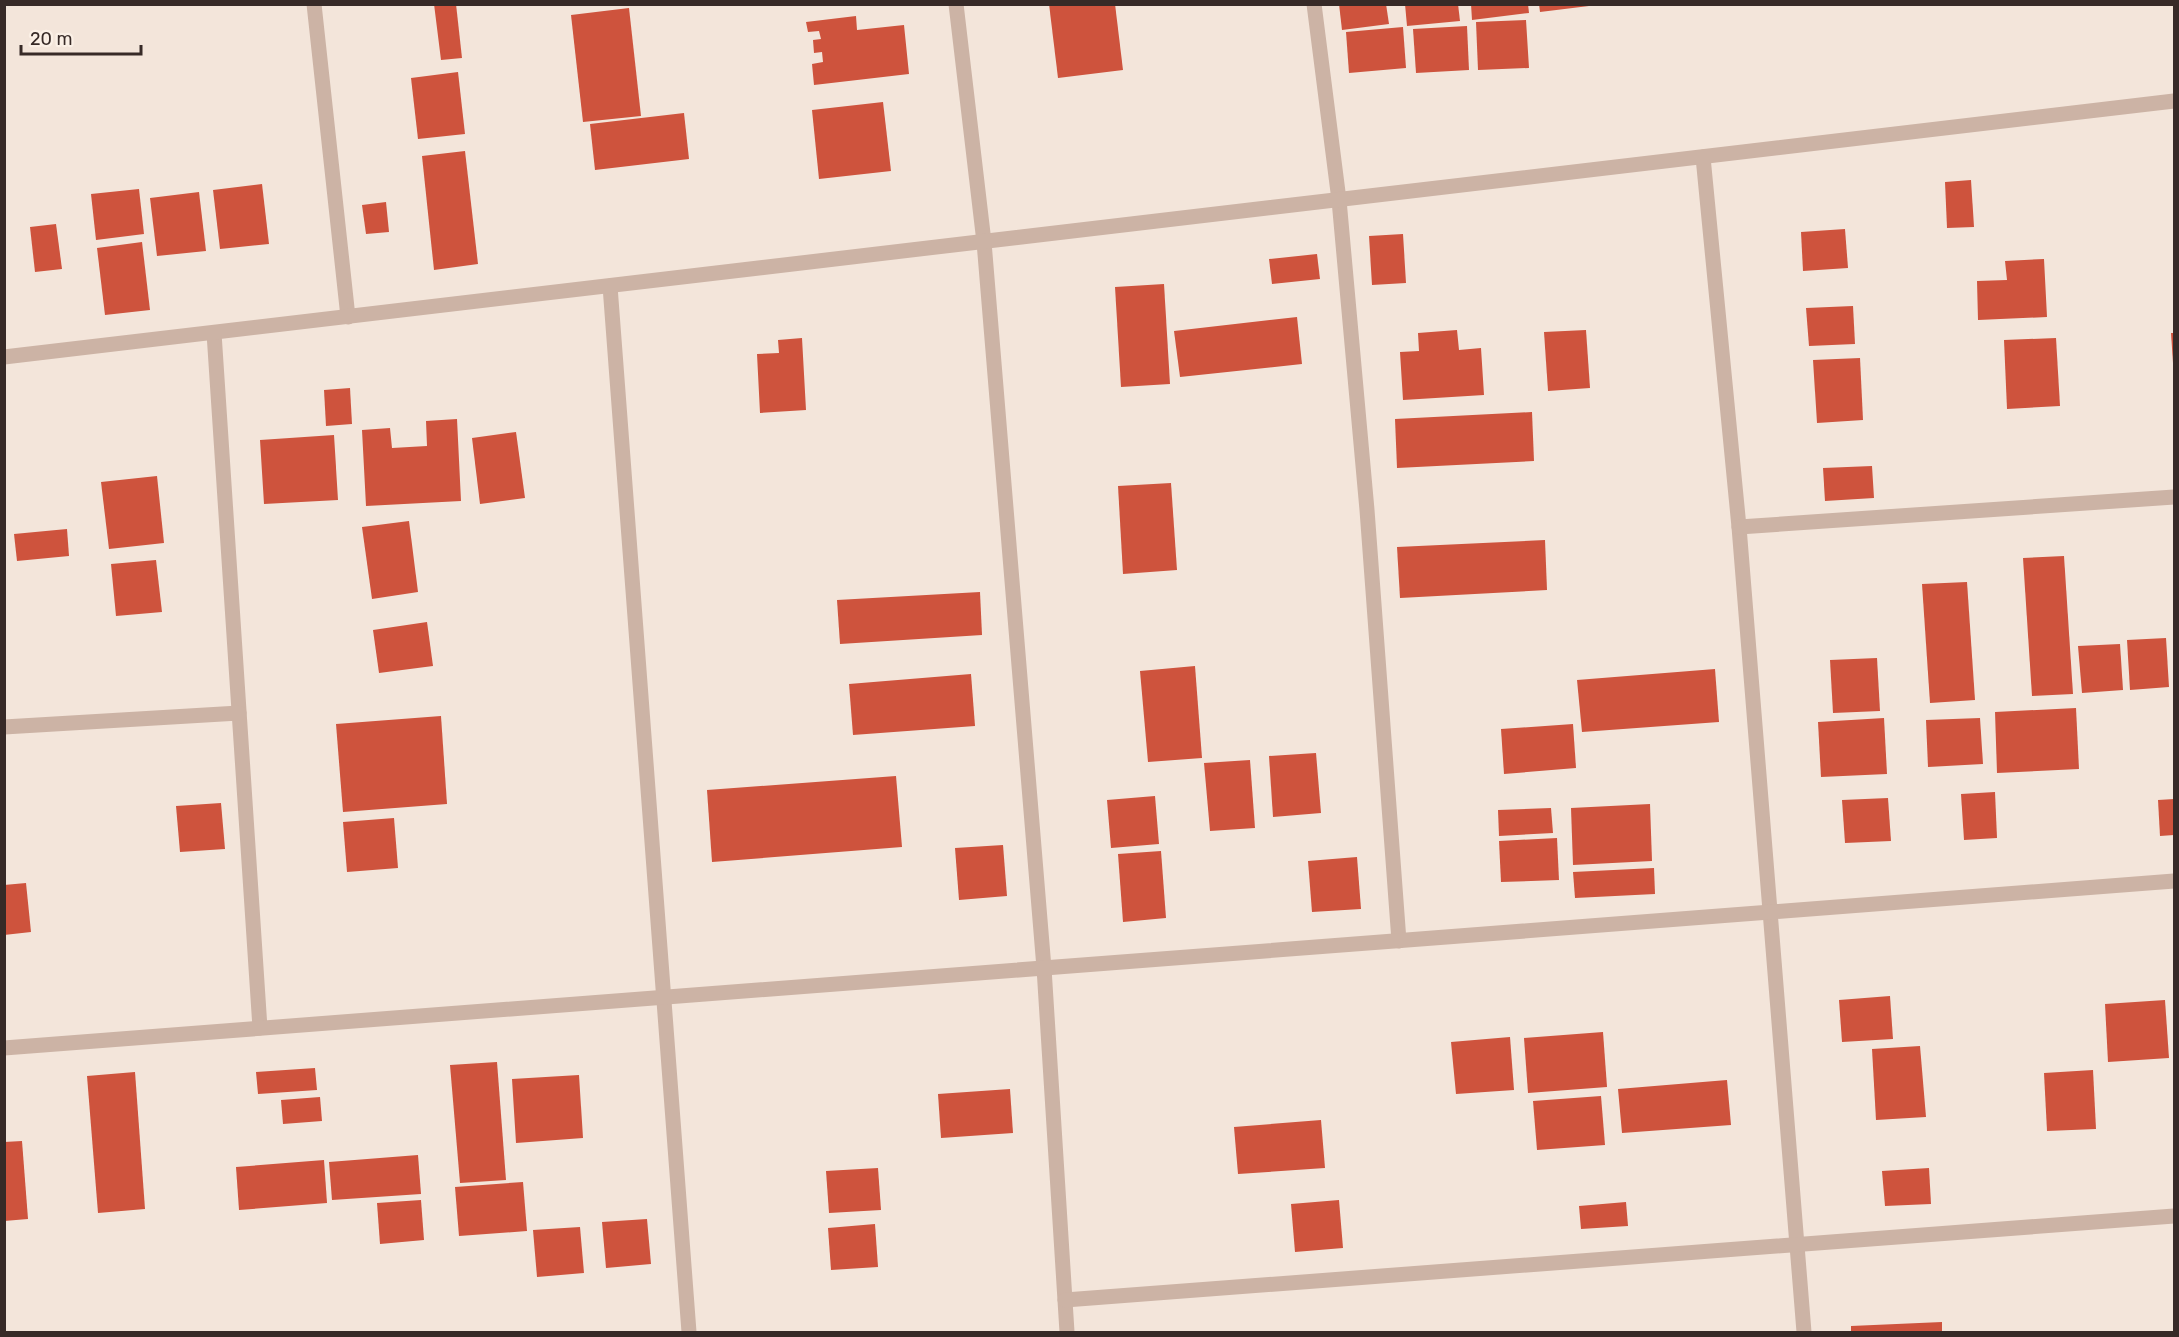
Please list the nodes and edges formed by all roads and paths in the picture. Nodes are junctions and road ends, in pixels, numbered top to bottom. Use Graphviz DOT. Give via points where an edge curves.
graph roads {
  1 [pos="314,4"];
  2 [pos="956,4"];
  3 [pos="1314,4"];
  4 [pos="2175,101"];
  5 [pos="1703,157"];
  6 [pos="1339,200"];
  7 [pos="984,242"];
  8 [pos="610,286"];
  9 [pos="348,317"];
  10 [pos="214,333"];
  11 [pos="4,357"];
  12 [pos="2175,496"];
  13 [pos="1739,527"];
  14 [pos="239,713"];
  15 [pos="4,727"];
  16 [pos="2175,881"];
  17 [pos="1769,912"];
  18 [pos="1399,941"];
  19 [pos="1044,968"];
  20 [pos="664,997"];
  21 [pos="260,1028"];
  22 [pos="4,1048"];
  23 [pos="2175,1216"];
  24 [pos="1798,1243"];
  25 [pos="1065,1300"];
  26 [pos="689,1332"];
  27 [pos="1067,1332"];
  28 [pos="1804,1332"];
  1 -- 9 [label="street"];
  2 -- 7 [label="street"];
  3 -- 6 [label="street"];
  4 -- 5 [label="street"];
  5 -- 6 [label="street"];
  5 -- 13 [label="street"];
  6 -- 7 [label="street"];
  6 -- 18 [label="street"];
  7 -- 8 [label="street"];
  7 -- 19 [label="street"];
  8 -- 9 [label="street"];
  8 -- 20 [label="street"];
  9 -- 10 [label="street"];
  10 -- 11 [label="street"];
  10 -- 14 [label="street"];
  12 -- 13 [label="street"];
  13 -- 17 [label="street"];
  14 -- 15 [label="street"];
  14 -- 21 [label="street"];
  16 -- 17 [label="street"];
  17 -- 18 [label="street"];
  17 -- 24 [label="street"];
  18 -- 19 [label="street"];
  19 -- 20 [label="street"];
  19 -- 25 [label="street"];
  20 -- 21 [label="street"];
  20 -- 26 [label="street"];
  21 -- 22 [label="street"];
  23 -- 24 [label="street"];
  24 -- 25 [label="street"];
  24 -- 28 [label="street"];
  25 -- 27 [label="street"];
}
